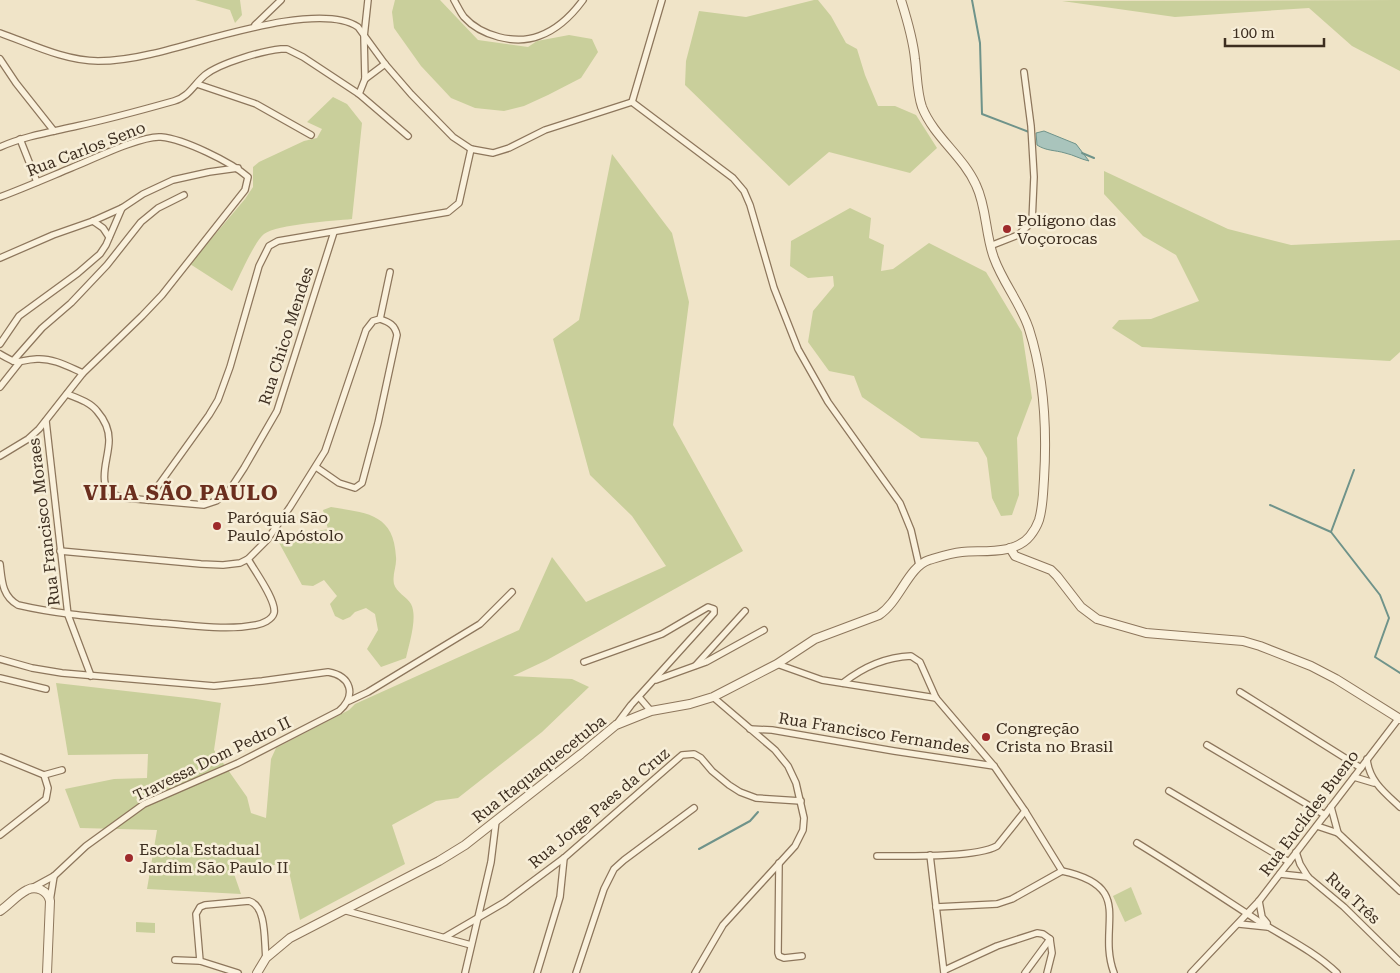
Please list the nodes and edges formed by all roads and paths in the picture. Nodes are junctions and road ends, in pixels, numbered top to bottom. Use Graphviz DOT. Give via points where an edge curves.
graph roads {
  1 [pos="282,0"];
  2 [pos="368,0"];
  3 [pos="454,0"];
  4 [pos="583,0"];
  5 [pos="662,0"];
  6 [pos="901,0"];
  7 [pos="253,26"];
  8 [pos="0,33"];
  9 [pos="364,37"];
  10 [pos="0,59"];
  11 [pos="385,64"];
  12 [pos="1024,72"];
  13 [pos="365,78"];
  14 [pos="197,84"];
  15 [pos="359,94"];
  16 [pos="632,102"];
  17 [pos="54,131"];
  18 [pos="311,135"];
  19 [pos="408,136"];
  20 [pos="20,139"];
  21 [pos="0,147"];
  22 [pos="471,149"];
  23 [pos="238,168"];
  24 [pos="37,182"];
  25 [pos="184,195"];
  26 [pos="0,197"];
  27 [pos="122,208"];
  28 [pos="93,221"];
  29 [pos="334,232"];
  30 [pos="109,238"];
  31 [pos="990,246"];
  32 [pos="0,258"];
  33 [pos="390,272"];
  34 [pos="380,319"];
  35 [pos="0,344"];
  36 [pos="0,354"];
  37 [pos="16,362"];
  38 [pos="83,373"];
  39 [pos="0,387"];
  40 [pos="67,394"];
  41 [pos="46,421"];
  42 [pos="0,456"];
  43 [pos="316,467"];
  44 [pos="148,500"];
  45 [pos="1010,548"];
  46 [pos="60,551"];
  47 [pos="248,559"];
  48 [pos="0,564"];
  49 [pos="919,565"];
  50 [pos="512,592"];
  51 [pos="745,611"];
  52 [pos="68,615"];
  53 [pos="764,630"];
  54 [pos="0,659"];
  55 [pos="584,662"];
  56 [pos="778,664"];
  57 [pos="695,666"];
  58 [pos="91,676"];
  59 [pos="0,678"];
  60 [pos="654,681"];
  61 [pos="843,683"];
  62 [pos="46,689"];
  63 [pos="1240,692"];
  64 [pos="639,697"];
  65 [pos="713,697"];
  66 [pos="936,698"];
  67 [pos="348,701"];
  68 [pos="651,711"];
  69 [pos="1399,718"];
  70 [pos="616,725"];
  71 [pos="750,729"];
  72 [pos="1208,745"];
  73 [pos="0,757"];
  74 [pos="1368,759"];
  75 [pos="994,766"];
  76 [pos="1361,768"];
  77 [pos="62,770"];
  78 [pos="44,775"];
  79 [pos="1354,777"];
  80 [pos="1374,783"];
  81 [pos="1169,791"];
  82 [pos="800,800"];
  83 [pos="1331,807"];
  84 [pos="1400,807"];
  85 [pos="694,808"];
  86 [pos="1025,811"];
  87 [pos="1325,815"];
  88 [pos="496,821"];
  89 [pos="1317,826"];
  90 [pos="1338,833"];
  91 [pos="0,835"];
  92 [pos="1137,844"];
  93 [pos="1296,852"];
  94 [pos="930,855"];
  95 [pos="877,856"];
  96 [pos="564,858"];
  97 [pos="1289,862"];
  98 [pos="779,863"];
  99 [pos="1062,871"];
  100 [pos="1280,874"];
  101 [pos="54,876"];
  102 [pos="1308,877"];
  103 [pos="31,889"];
  104 [pos="1400,890"];
  105 [pos="50,901"];
  106 [pos="1259,901"];
  107 [pos="936,907"];
  108 [pos="343,910"];
  109 [pos="0,911"];
  110 [pos="1249,914"];
  111 [pos="478,918"];
  112 [pos="1239,924"];
  113 [pos="1270,927"];
  114 [pos="445,938"];
  115 [pos="1050,939"];
  116 [pos="471,945"];
  117 [pos="802,956"];
  118 [pos="266,958"];
  119 [pos="175,960"];
  120 [pos="200,961"];
  121 [pos="1400,962"];
  122 [pos="944,972"];
  123 [pos="47,973"];
  124 [pos="238,973"];
  125 [pos="257,973"];
  126 [pos="465,973"];
  127 [pos="537,973"];
  128 [pos="576,973"];
  129 [pos="695,973"];
  130 [pos="1025,973"];
  131 [pos="1048,973"];
  132 [pos="1114,973"];
  133 [pos="1191,973"];
  134 [pos="1337,973"];
  1 -- 7 [label="street"];
  2 -- 9 [label="street"];
  3 -- 4 [label="street" via="476,27 493,36 524,40 550,31"];
  5 -- 16 [label="street"];
  6 -- 31 [label="street" via="915,56 921,105 940,138 962,162 976,184"];
  7 -- 8 [label="street" via="150,54 99,61 72,58"];
  7 -- 9 [label="street" via="308,17 333,18 352,23"];
  9 -- 11 [label="street"];
  9 -- 13 [label="street"];
  10 -- 17 [label="street"];
  11 -- 13 [label="street"];
  11 -- 22 [label="street" via="453,137"];
  12 -- 31 [label="street" via="1034,177 1032,222 1018,235"];
  13 -- 15 [label="street"];
  14 -- 15 [label="street" via="205,75 226,64 287,49"];
  14 -- 17 [label="street" via="175,101"];
  14 -- 18 [label="street" via="256,104"];
  15 -- 19 [label="street"];
  16 -- 22 [label="street" via="545,130 493,153"];
  16 -- 49 [label="street" via="733,178 744,191 777,296 798,349 828,402 900,504"];
  17 -- 20 [label="street"];
  20 -- 21 [label="street"];
  20 -- 24 [label="street"];
  22 -- 29 [label="street" via="459,203 448,212"];
  23 -- 24 [label="street, Rua Carlos Seno" via="190,146 160,137 123,147"];
  23 -- 27 [label="street" via="173,180 142,194"];
  23 -- 38 [label="street" via="248,176 245,190 162,295"];
  24 -- 26 [label="street, Rua Carlos Seno"];
  25 -- 37 [label="street" via="158,208 141,222 108,265 72,303 42,328"];
  27 -- 28 [label="street"];
  27 -- 30 [label="street"];
  28 -- 30 [label="street"];
  28 -- 32 [label="street"];
  29 -- 44 [label="street" via="278,241 268,246 218,400"];
  29 -- 44 [label="street, Rua Chico Mendes" via="277,411 229,491 204,505"];
  30 -- 35 [label="street" via="92,260 19,316"];
  31 -- 45 [label="street" via="1003,281 1029,328 1046,424 1039,520 1028,539"];
  33 -- 34 [label="street"];
  34 -- 43 [label="street" via="373,321 366,330 325,451"];
  34 -- 43 [label="street" via="392,325 397,336 378,423 359,487 339,483"];
  36 -- 37 [label="street"];
  37 -- 38 [label="street" via="38,359 66,365"];
  37 -- 39 [label="street"];
  38 -- 40 [label="street"];
  40 -- 41 [label="street"];
  40 -- 44 [label="street, Rua Chico Mendes" via="96,409 103,419 109,440 104,472 109,491 116,496"];
  41 -- 42 [label="street" via="28,439"];
  41 -- 46 [label="street, Rua Francisco Moraes"];
  43 -- 47 [label="street" via="267,540"];
  45 -- 49 [label="street" via="960,552"];
  45 -- 69 [label="street" via="1015,556 1051,570 1081,608 1097,618 1146,633 1243,641 1260,646 1311,666"];
  46 -- 47 [label="street" via="223,565"];
  46 -- 52 [label="street, Rua Francisco Moraes"];
  47 -- 52 [label="street" via="274,607 271,618 264,623 226,627"];
  48 -- 52 [label="street" via="5,592 12,602"];
  49 -- 56 [label="street, Rua Itaquaquecetuba" via="888,610 815,639"];
  50 -- 67 [label="street" via="480,624"];
  51 -- 57 [label="street"];
  52 -- 58 [label="street, Rua Francisco Moraes"];
  53 -- 57 [label="street"];
  54 -- 58 [label="street" via="32,668"];
  55 -- 60 [label="street" via="662,634 708,607 713,608 714,613"];
  56 -- 61 [label="street" via="822,680"];
  56 -- 65 [label="street, Rua Itaquaquecetuba"];
  57 -- 60 [label="street"];
  58 -- 67 [label="street" via="214,686 328,672 347,682"];
  59 -- 62 [label="street"];
  60 -- 64 [label="street"];
  61 -- 66 [label="street"];
  61 -- 66 [label="street" via="868,667 911,656 920,662"];
  63 -- 76 [label="street"];
  64 -- 68 [label="street"];
  64 -- 70 [label="street"];
  65 -- 68 [label="street, Rua Itaquaquecetuba"];
  65 -- 71 [label="street"];
  66 -- 75 [label="street"];
  67 -- 101 [label="street, Travessa Dom Pedro II" via="339,711 238,763 144,804 86,846"];
  68 -- 70 [label="street, Rua Itaquaquecetuba"];
  69 -- 74 [label="street, Rua Euclídes Bueno"];
  70 -- 88 [label="street, Rua Itaquaquecetuba"];
  71 -- 75 [label="street, Rua Francisco Fernandes"];
  71 -- 82 [label="street" via="783,759 796,783"];
  72 -- 87 [label="street"];
  73 -- 78 [label="street"];
  74 -- 76 [label="street, Rua Euclídes Bueno"];
  74 -- 80 [label="street"];
  75 -- 86 [label="street"];
  76 -- 79 [label="street, Rua Euclídes Bueno"];
  77 -- 78 [label="street"];
  78 -- 91 [label="street" via="48,788 46,799"];
  79 -- 80 [label="street"];
  79 -- 83 [label="street, Rua Euclídes Bueno"];
  80 -- 84 [label="street"];
  81 -- 97 [label="street"];
  82 -- 96 [label="street, Rua Jorge Paes da Cruz" via="756,798 740,792 712,771 701,758 694,754 682,755"];
  82 -- 98 [label="street" via="803,830 795,846"];
  83 -- 87 [label="street, Rua Euclídes Bueno"];
  83 -- 90 [label="street"];
  85 -- 128 [label="street" via="614,869 604,889"];
  86 -- 94 [label="street" via="991,849"];
  86 -- 99 [label="street"];
  87 -- 89 [label="street, Rua Euclídes Bueno"];
  88 -- 108 [label="street, Rua Itaquaquecetuba" via="439,861"];
  88 -- 111 [label="street" via="491,862"];
  89 -- 90 [label="street"];
  89 -- 93 [label="street, Rua Euclídes Bueno"];
  90 -- 104 [label="street"];
  92 -- 110 [label="street"];
  93 -- 97 [label="street, Rua Euclídes Bueno"];
  93 -- 102 [label="street, Rua Três"];
  94 -- 95 [label="street"];
  94 -- 107 [label="street"];
  96 -- 111 [label="street, Rua Jorge Paes da Cruz"];
  96 -- 127 [label="street" via="560,897"];
  97 -- 100 [label="street, Rua Euclídes Bueno"];
  98 -- 117 [label="street" via="778,953 784,958"];
  98 -- 129 [label="street" via="723,925"];
  99 -- 107 [label="street" via="998,904"];
  99 -- 132 [label="street" via="1086,878 1106,894 1111,912 1109,951"];
  100 -- 102 [label="street, Rua Três"];
  100 -- 106 [label="street, Rua Euclídes Bueno"];
  101 -- 103 [label="street, Travessa Dom Pedro II"];
  101 -- 105 [label="street"];
  102 -- 121 [label="street, Rua Três"];
  103 -- 105 [label="street" via="44,891"];
  103 -- 109 [label="street, Travessa Dom Pedro II"];
  105 -- 123 [label="street"];
  106 -- 110 [label="street, Rua Euclídes Bueno"];
  106 -- 113 [label="street" via="1262,917"];
  107 -- 122 [label="street"];
  108 -- 114 [label="street"];
  108 -- 118 [label="street, Rua Itaquaquecetuba" via="290,938"];
  110 -- 112 [label="street, Rua Euclídes Bueno"];
  110 -- 113 [label="street"];
  111 -- 114 [label="street, Rua Jorge Paes da Cruz"];
  111 -- 116 [label="street"];
  112 -- 113 [label="street"];
  112 -- 133 [label="street, Rua Euclídes Bueno"];
  113 -- 134 [label="street"];
  114 -- 116 [label="street"];
  115 -- 122 [label="street" via="1037,933 998,946"];
  115 -- 130 [label="street"];
  115 -- 131 [label="street" via="1052,953"];
  116 -- 126 [label="street"];
  118 -- 120 [label="street" via="262,915 249,901 200,907 196,914"];
  118 -- 125 [label="street, Rua Itaquaquecetuba"];
  119 -- 120 [label="street"];
  120 -- 124 [label="street"];
}
